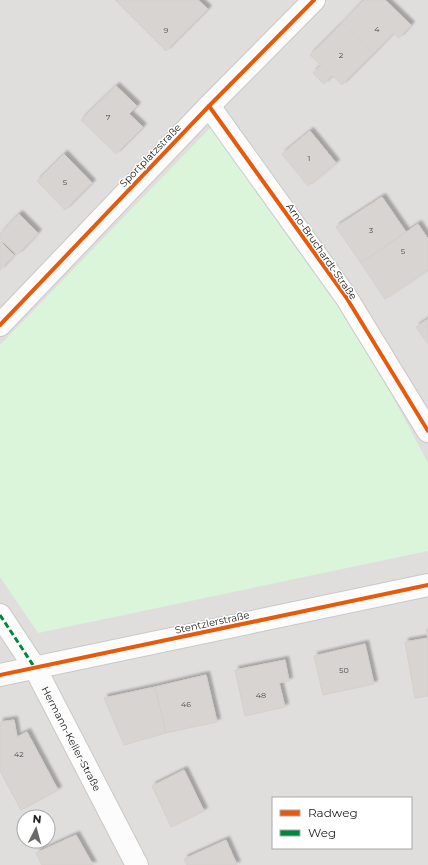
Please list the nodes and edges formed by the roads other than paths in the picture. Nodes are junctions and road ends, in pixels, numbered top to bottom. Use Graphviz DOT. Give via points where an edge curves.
graph roads {
  1 [pos="314,0"];
  2 [pos="209,106"];
  3 [pos="0,325"];
  4 [pos="428,431"];
  5 [pos="428,585"];
  6 [pos="0,615"];
  7 [pos="34,668"];
  8 [pos="0,675"];
  9 [pos="137,865"];
  1 -- 2 [label="street, Sportplatzstraße"];
  2 -- 3 [label="street, Sportplatzstraße"];
  2 -- 4 [label="street, Arno-Bruchardt-Straße" via="346,297"];
  5 -- 7 [label="street, Stentzlerstraße"];
  6 -- 7 [label="street, Hermann-Keller-Straße"];
  7 -- 8 [label="street, Stentzlerstraße"];
  7 -- 9 [label="street, Hermann-Keller-Straße"];
}
